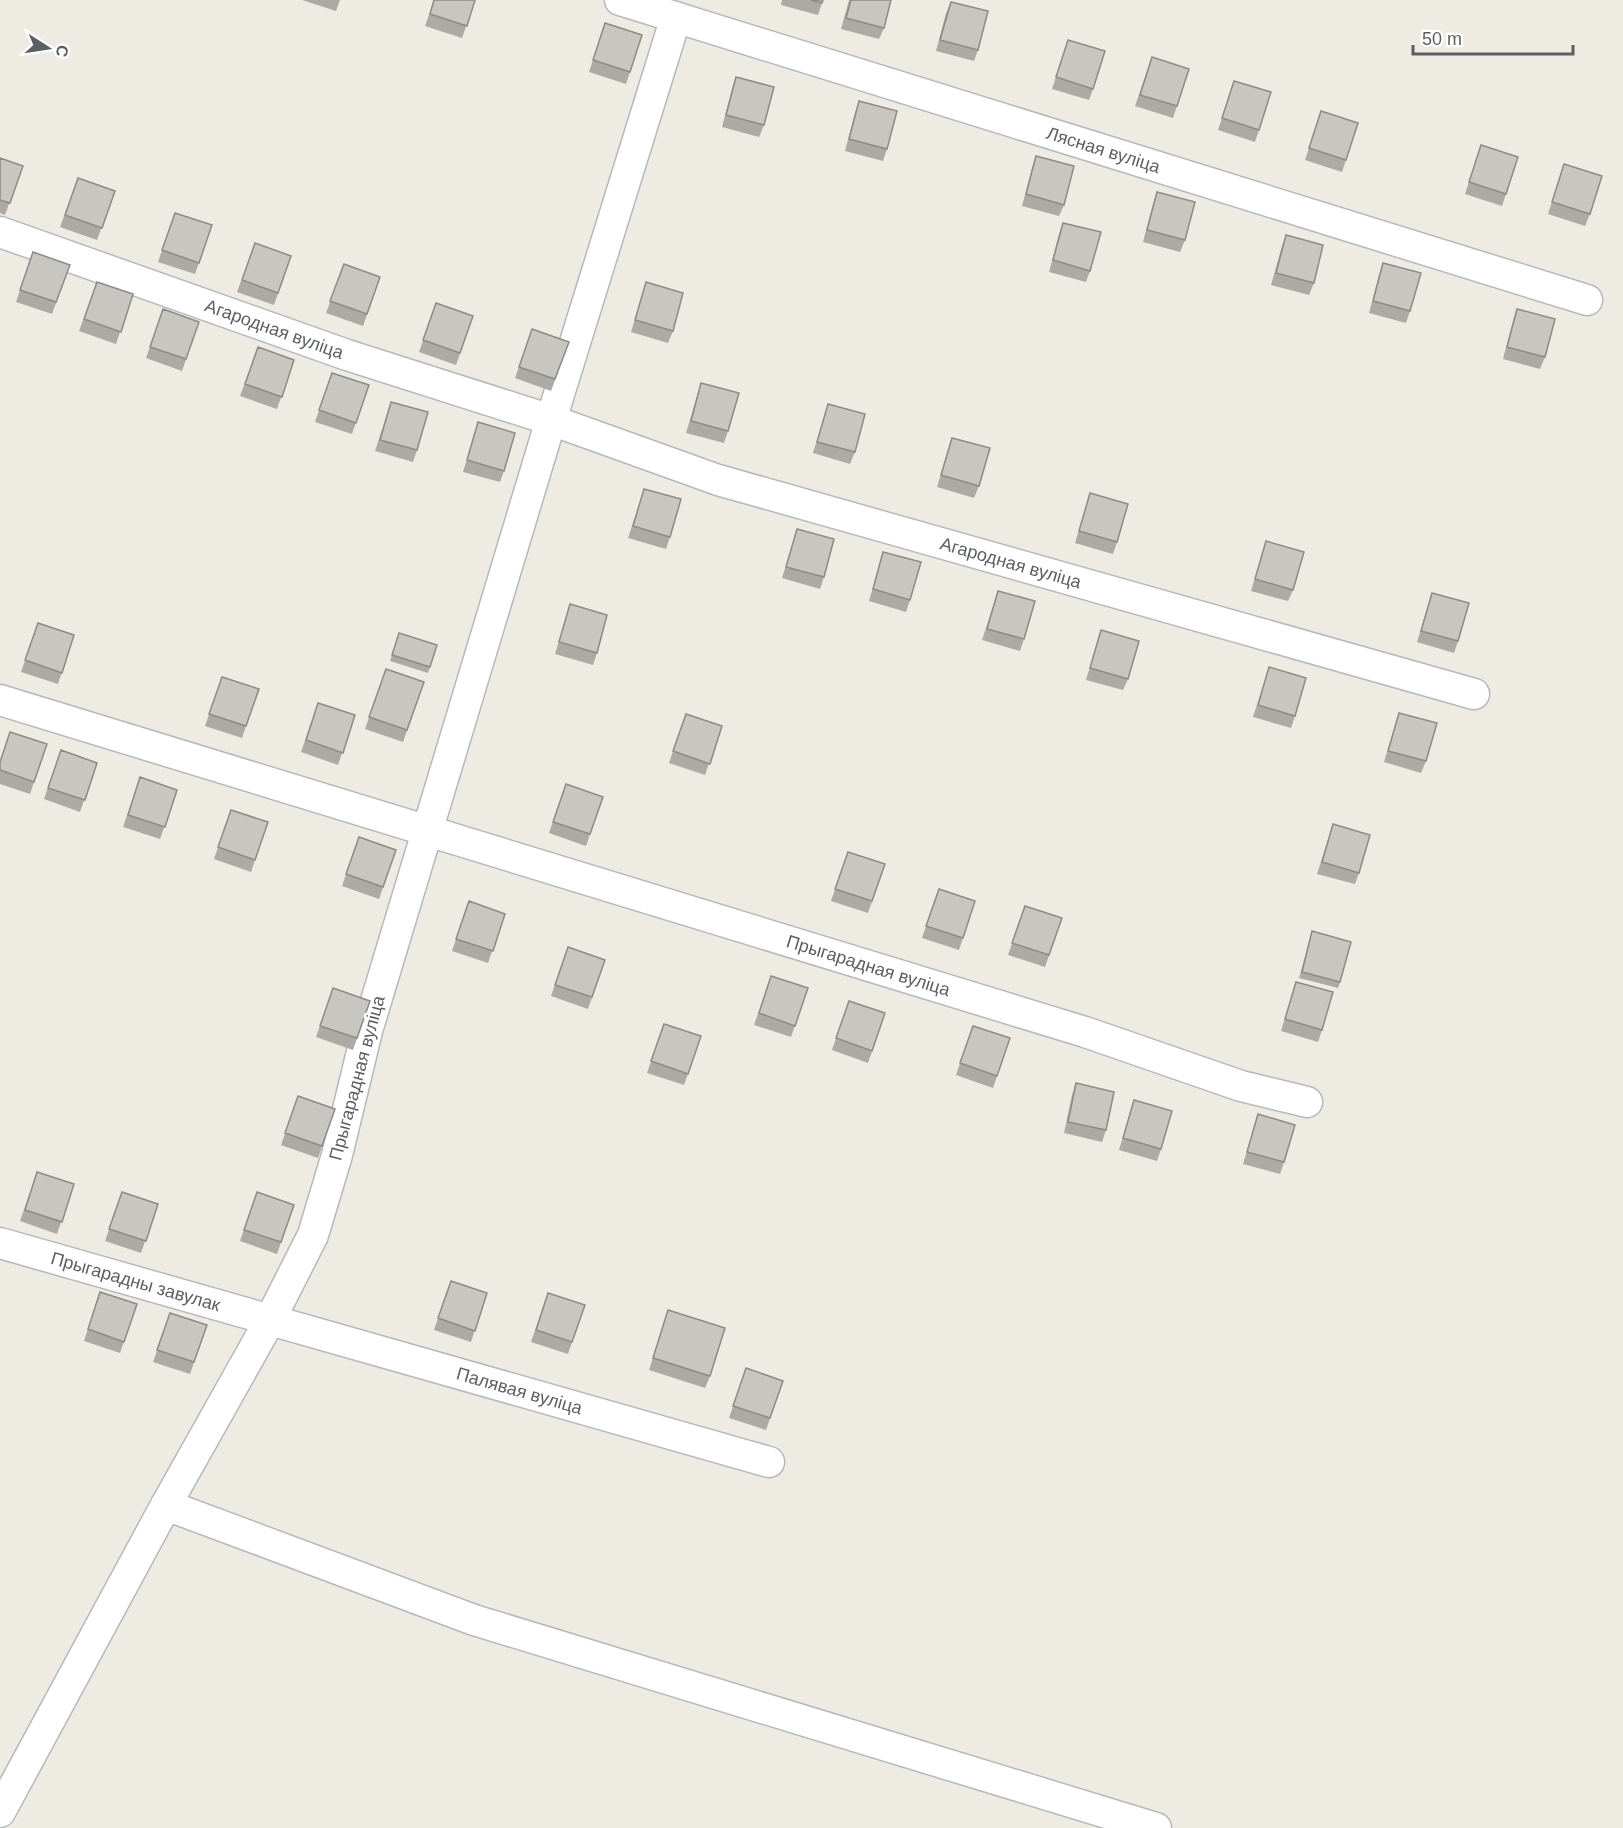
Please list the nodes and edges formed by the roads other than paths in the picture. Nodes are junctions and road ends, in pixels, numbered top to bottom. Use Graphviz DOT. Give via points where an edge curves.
graph roads {
  1 [pos="620,0"];
  2 [pos="676,17"];
  3 [pos="0,232"];
  4 [pos="1587,300"];
  5 [pos="551,420"];
  6 [pos="1474,694"];
  7 [pos="0,700"];
  8 [pos="429,830"];
  9 [pos="1307,1102"];
  10 [pos="0,1243"];
  11 [pos="270,1320"];
  12 [pos="769,1462"];
  13 [pos="166,1505"];
  14 [pos="0,1812"];
  15 [pos="1155,1828"];
  1 -- 2 [label="street, Лясная вуліца"];
  2 -- 4 [label="street, Лясная вуліца"];
  2 -- 5 [label="street"];
  3 -- 5 [label="street, Агародная вуліца" via="346,355"];
  5 -- 6 [label="street, Агародная вуліца" via="718,480"];
  5 -- 8 [label="street"];
  7 -- 8 [label="street, Прыгарадная вуліца"];
  8 -- 9 [label="street, Прыгарадная вуліца" via="1085,1032 1241,1086"];
  8 -- 11 [label="street, Прыгарадная вуліца" via="367,1031 313,1235"];
  10 -- 11 [label="street, Прыгарадны завулак"];
  11 -- 12 [label="street, Палявая вуліца"];
  11 -- 13 [label="street, Прыгарадная вуліца"];
  13 -- 14 [label="street, Прыгарадная вуліца"];
  13 -- 15 [label="street" via="474,1620"];
}
